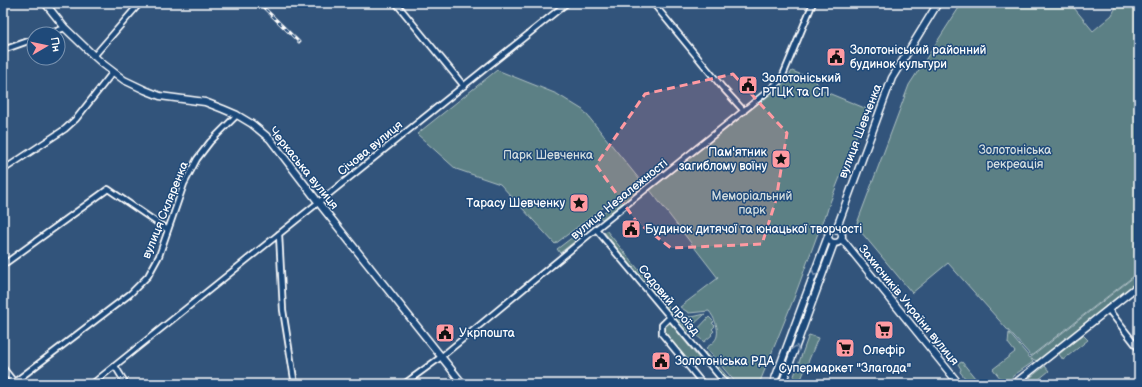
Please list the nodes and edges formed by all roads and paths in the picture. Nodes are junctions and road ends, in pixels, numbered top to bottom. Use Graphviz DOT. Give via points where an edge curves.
graph roads {
  1 [pos="45,3"];
  2 [pos="140,3"];
  3 [pos="396,3"];
  4 [pos="653,3"];
  5 [pos="813,3"];
  6 [pos="938,3"];
  7 [pos="564,4"];
  8 [pos="63,26"];
  9 [pos="66,29"];
  10 [pos="26,42"];
  11 [pos="3,50"];
  12 [pos="94,56"];
  13 [pos="113,72"];
  14 [pos="464,86"];
  15 [pos="744,111"];
  16 [pos="237,115"];
  17 [pos="3,170"];
  18 [pos="318,202"];
  19 [pos="596,229"];
  20 [pos="168,230"];
  21 [pos="836,230"];
  22 [pos="278,234"];
  23 [pos="828,236"];
  24 [pos="842,240"];
  25 [pos="834,243"];
  26 [pos="3,265"];
  27 [pos="1139,285"];
  28 [pos="1108,310"];
  29 [pos="670,317"];
  30 [pos="1139,349"];
  31 [pos="441,357"];
  32 [pos="115,366"];
  33 [pos="3,368"];
  34 [pos="13,383"];
  35 [pos="92,384"];
  36 [pos="126,384"];
  37 [pos="296,384"];
  38 [pos="404,384"];
  39 [pos="462,384"];
  40 [pos="703,384"];
  41 [pos="726,384"];
  42 [pos="773,384"];
  43 [pos="782,384"];
  44 [pos="959,384"];
  45 [pos="1014,384"];
  1 -- 8 [label="main road, Черкаська вулиця"];
  2 -- 12 [label="street"];
  3 -- 14 [label="street"];
  4 -- 15 [label="street"];
  5 -- 15 [label="street, вулиця Незалежності" via="781,80"];
  6 -- 21 [label="main road, вулиця Шевченка" via="892,78"];
  7 -- 14 [label="street, Січова вулиця"];
  9 -- 12 [label="main road, Черкаська вулиця"];
  10 -- 11 [label="street"];
  12 -- 13 [label="main road, Черкаська вулиця"];
  13 -- 16 [label="main road, Черкаська вулиця" via="124,80 160,96 205,102"];
  13 -- 17 [label="street" via="65,129"];
  14 -- 18 [label="street, Січова вулиця"];
  15 -- 19 [label="street, вулиця Незалежності"];
  16 -- 18 [label="main road, Черкаська вулиця" via="270,139"];
  16 -- 20 [label="street, вулиця Скляренка" via="197,159 184,184"];
  18 -- 22 [label="street, Січова вулиця"];
  18 -- 31 [label="main road, Черкаська вулиця"];
  19 -- 29 [label="street, Садовий проїзд"];
  19 -- 31 [label="street, вулиця Незалежності"];
  20 -- 26 [label="street" via="108,190"];
  20 -- 34 [label="street, вулиця Скляренка" via="159,256 148,276 130,294"];
  21 -- 23 [label="main road"];
  21 -- 24 [label="main road" via="841,233"];
  22 -- 32 [label="street, Січова вулиця"];
  22 -- 37 [label="street" via="283,310"];
  23 -- 25 [label="main road"];
  23 -- 42 [label="main road, one-way"];
  24 -- 25 [label="main road"];
  24 -- 44 [label="main road, Захисників України вулиця"];
  43 -- 25 [label="main road, one-way"];
  27 -- 28 [label="main road"];
  28 -- 30 [label="street"];
  28 -- 45 [label="main road"];
  29 -- 40 [label="street" via="662,325 662,334"];
  29 -- 41 [label="street, Садовий проїзд"];
  31 -- 38 [label="street, вулиця Незалежності"];
  31 -- 39 [label="main road, Черкаська вулиця"];
  32 -- 35 [label="street, Січова вулиця"];
  32 -- 36 [label="street"];
  33 -- 34 [label="street, вулиця Скляренка"];
}
